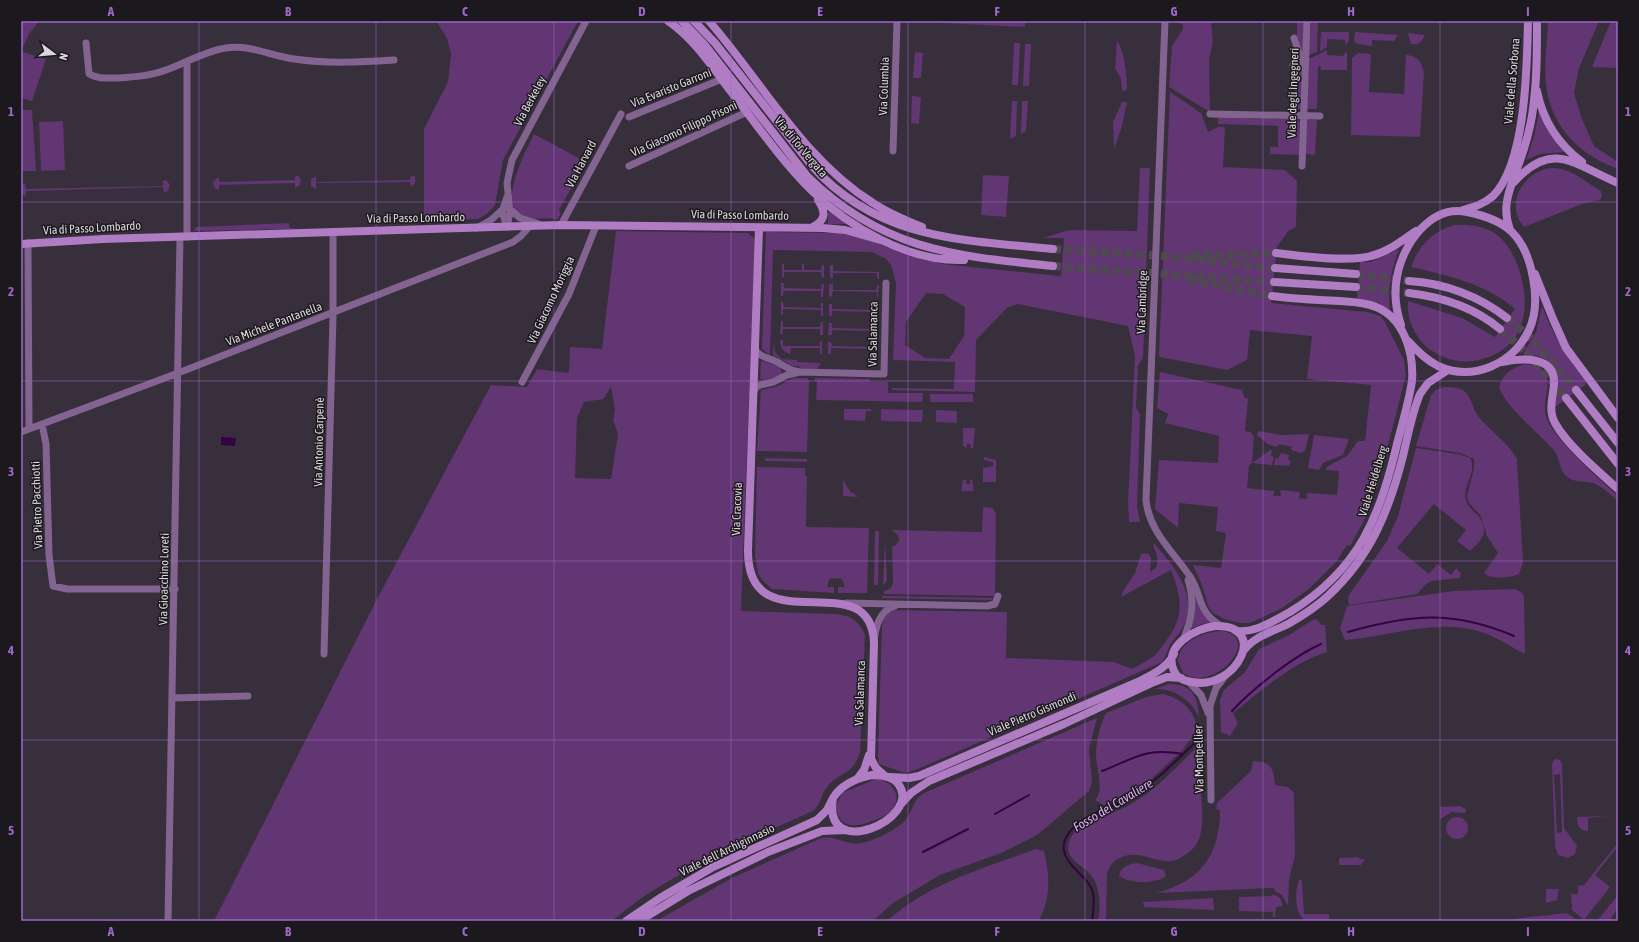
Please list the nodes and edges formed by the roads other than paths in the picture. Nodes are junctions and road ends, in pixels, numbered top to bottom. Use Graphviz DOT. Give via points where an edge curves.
graph roads {
  1 [pos="586,21"];
  2 [pos="682,21"];
  3 [pos="694,21"];
  4 [pos="709,21"];
  5 [pos="897,21"];
  6 [pos="1164,21"];
  7 [pos="1308,21"];
  8 [pos="1528,21"];
  9 [pos="1538,21"];
  10 [pos="672,22"];
  11 [pos="1294,38"];
  12 [pos="86,43"];
  13 [pos="394,60"];
  14 [pos="1304,60"];
  15 [pos="187,62"];
  16 [pos="1293,65"];
  17 [pos="722,79"];
  18 [pos="1536,83"];
  19 [pos="747,112"];
  20 [pos="621,114"];
  21 [pos="1210,114"];
  22 [pos="629,116"];
  23 [pos="1304,116"];
  24 [pos="1320,116"];
  25 [pos="893,151"];
  26 [pos="629,166"];
  27 [pos="1302,166"];
  28 [pos="1592,170"];
  29 [pos="1618,183"];
  30 [pos="1510,186"];
  31 [pos="814,192"];
  32 [pos="506,209"];
  33 [pos="1460,210"];
  34 [pos="1430,221"];
  35 [pos="561,225"];
  36 [pos="544,226"];
  37 [pos="596,226"];
  38 [pos="507,227"];
  39 [pos="529,227"];
  40 [pos="477,228"];
  41 [pos="759,228"];
  42 [pos="811,228"];
  43 [pos="1510,230"];
  44 [pos="333,232"];
  45 [pos="183,237"];
  46 [pos="946,238"];
  47 [pos="884,241"];
  48 [pos="25,244"];
  49 [pos="1054,249"];
  50 [pos="1276,253"];
  51 [pos="975,258"];
  52 [pos="1053,266"];
  53 [pos="1531,267"];
  54 [pos="1275,268"];
  55 [pos="1356,274"];
  56 [pos="1409,280"];
  57 [pos="886,282"];
  58 [pos="1274,282"];
  59 [pos="1356,287"];
  60 [pos="1409,293"];
  61 [pos="1272,296"];
  62 [pos="333,313"];
  63 [pos="1507,318"];
  64 [pos="1500,329"];
  65 [pos="1404,335"];
  66 [pos="755,349"];
  67 [pos="769,359"];
  68 [pos="1500,363"];
  69 [pos="754,370"];
  70 [pos="1448,370"];
  71 [pos="800,372"];
  72 [pos="178,373"];
  73 [pos="522,382"];
  74 [pos="766,383"];
  75 [pos="1576,390"];
  76 [pos="753,393"];
  77 [pos="1566,398"];
  78 [pos="1618,418"];
  79 [pos="42,424"];
  80 [pos="29,429"];
  81 [pos="21,432"];
  82 [pos="1618,443"];
  83 [pos="1618,464"];
  84 [pos="1618,489"];
  85 [pos="1186,572"];
  86 [pos="175,589"];
  87 [pos="998,596"];
  88 [pos="842,603"];
  89 [pos="906,604"];
  90 [pos="1221,626"];
  91 [pos="1236,631"];
  92 [pos="1183,640"];
  93 [pos="874,643"];
  94 [pos="1244,650"];
  95 [pos="324,654"];
  96 [pos="1174,654"];
  97 [pos="1228,672"];
  98 [pos="1185,680"];
  99 [pos="248,696"];
  100 [pos="173,698"];
  101 [pos="1209,716"];
  102 [pos="870,744"];
  103 [pos="887,777"];
  104 [pos="854,781"];
  105 [pos="833,798"];
  106 [pos="1211,800"];
  107 [pos="900,805"];
  108 [pos="846,830"];
  109 [pos="168,921"];
  110 [pos="626,921"];
  111 [pos="639,921"];
  1 -- 32 [label="street, Via Berkeley" via="514,156 508,173"];
  2 -- 51 [label="street, Via di Tor Vergata" via="708,50 807,176 828,195 864,220 903,240"];
  3 -- 46 [label="street, Via di Tor Vergata" via="715,43 812,166 828,182 880,217"];
  4 -- 46 [label="street, Via di Tor Vergata" via="827,167 854,191 877,206"];
  5 -- 25 [label="street, Via Columbia"];
  6 -- 85 [label="street, Via Cambridge" via="1146,500 1150,520 1156,531"];
  7 -- 14 [label="street, Viale degli Ingegneri"];
  8 -- 33 [label="street, Viale della Sorbona" via="1524,105 1512,158 1494,194 1479,205"];
  9 -- 18 [label="street, Viale della Sorbona"];
  10 -- 17 [label="street, Via di Tor Vergata"];
  11 -- 14 [label="street, Viale degli Ingegneri"];
  12 -- 15 [label="street" via="88,74 94,77 142,76"];
  13 -- 15 [label="street" via="317,62 235,47 216,50"];
  14 -- 16 [label="street"];
  14 -- 23 [label="street, Viale degli Ingegneri"];
  15 -- 45 [label="street, Via Gioacchino Loreti" via="188,205"];
  17 -- 19 [label="street, Via di Tor Vergata"];
  17 -- 22 [label="street, Via Evaristo Garroni"];
  18 -- 28 [label="street" via="1543,111 1555,135"];
  18 -- 30 [label="street, Viale della Sorbona" via="1527,139"];
  19 -- 26 [label="street, Via Giacomo Filippo Pisoni"];
  19 -- 31 [label="street, Via di Tor Vergata"];
  20 -- 35 [label="street, Via Harvard"];
  21 -- 23 [label="street"];
  23 -- 24 [label="street"];
  23 -- 27 [label="street, Viale degli Ingegneri"];
  28 -- 29 [label="street"];
  28 -- 30 [label="street" via="1568,160 1548,159 1528,168"];
  30 -- 43 [label="street, Viale della Sorbona" via="1505,210"];
  31 -- 42 [label="street" via="825,213 820,222"];
  31 -- 47 [label="street, Via di Tor Vergata" via="842,216"];
  32 -- 36 [label="street" via="524,220"];
  32 -- 38 [label="street, Via Berkeley"];
  32 -- 40 [label="street"];
  33 -- 34 [label="street, Viale della Sorbona" via="1446,213"];
  33 -- 43 [label="street" via="1486,217"];
  34 -- 50 [label="street" via="1390,248 1366,258"];
  34 -- 65 [label="street, Viale Heidelberg" via="1410,243 1399,268 1396,298"];
  35 -- 36 [label="street, Via di Passo Lombardo"];
  35 -- 37 [label="street, Via di Passo Lombardo"];
  36 -- 39 [label="street, Via di Passo Lombardo"];
  37 -- 41 [label="street, Via di Passo Lombardo"];
  37 -- 73 [label="street, Via Giacomo Moriggia" via="569,294"];
  38 -- 39 [label="street, Via di Passo Lombardo"];
  38 -- 40 [label="street, Via di Passo Lombardo"];
  39 -- 62 [label="street, Via Michele Pantanella" via="514,242"];
  40 -- 44 [label="street, Via di Passo Lombardo"];
  41 -- 42 [label="street, Via di Passo Lombardo"];
  41 -- 66 [label="street, Via Cracovia"];
  42 -- 47 [label="street, Via di Passo Lombardo" via="842,230"];
  43 -- 53 [label="street" via="1521,244"];
  44 -- 45 [label="street, Via di Passo Lombardo"];
  44 -- 62 [label="street, Via Antonio Carpenè"];
  45 -- 48 [label="street, Via di Passo Lombardo"];
  45 -- 72 [label="street, Via Gioacchino Loreti"];
  46 -- 49 [label="street, Via di Tor Vergata"];
  47 -- 51 [label="street" via="932,257 951,260"];
  48 -- 80 [label="street"];
  51 -- 52 [label="street, Via di Tor Vergata"];
  53 -- 68 [label="street" via="1534,296 1530,328 1516,349"];
  53 -- 78 [label="street" via="1566,348"];
  54 -- 55 [label="street"];
  56 -- 63 [label="street" via="1458,291 1492,307"];
  57 -- 71 [label="street, Via Salamanca" via="884,374"];
  58 -- 59 [label="street"];
  60 -- 64 [label="street" via="1453,303 1482,316"];
  61 -- 65 [label="street" via="1374,306 1390,316"];
  62 -- 72 [label="street, Via Michele Pantanella"];
  62 -- 95 [label="street, Via Antonio Carpenè"];
  65 -- 70 [label="street" via="1427,359"];
  65 -- 91 [label="street, Viale Heidelberg" via="1412,365 1411,385 1386,487 1364,538 1336,576 1308,600 1262,626 1247,631"];
  66 -- 67 [label="street, Via Salamanca" via="761,356"];
  66 -- 69 [label="street, Via Cracovia"];
  67 -- 69 [label="street" via="761,360"];
  67 -- 71 [label="street, Via Salamanca" via="788,370"];
  68 -- 70 [label="street" via="1480,370"];
  68 -- 84 [label="street" via="1531,360 1541,361 1547,365 1554,378 1551,407 1555,423 1598,472"];
  69 -- 74 [label="street" via="757,380"];
  69 -- 76 [label="street, Via Cracovia"];
  70 -- 94 [label="street, Viale Heidelberg" via="1428,383 1420,394 1388,509 1378,532 1360,560 1321,602 1288,624 1256,639"];
  71 -- 74 [label="street, Via Salamanca"];
  72 -- 79 [label="street, Via Michele Pantanella"];
  72 -- 86 [label="street, Via Gioacchino Loreti"];
  74 -- 76 [label="street, Via Salamanca" via="756,387"];
  75 -- 82 [label="street"];
  76 -- 88 [label="street, Via Cracovia" via="748,555 750,571 760,588 778,599"];
  77 -- 83 [label="street"];
  79 -- 80 [label="street, Via Michele Pantanella"];
  79 -- 86 [label="street, Via Pietro Pacchiotti" via="46,444 49,555 53,586 67,589"];
  80 -- 81 [label="street, Via Michele Pantanella"];
  85 -- 90 [label="street, Via Cambridge" via="1204,611"];
  85 -- 92 [label="street, Via Cambridge" via="1192,596 1192,610"];
  86 -- 100 [label="street, Via Gioacchino Loreti"];
  87 -- 89 [label="street" via="997,602 991,606"];
  88 -- 89 [label="street"];
  88 -- 93 [label="street, Via Cracovia" via="853,606 865,615 872,626"];
  89 -- 93 [label="street" via="890,608 882,614 877,624"];
  90 -- 91 [label="street"];
  90 -- 92 [label="street" via="1199,630"];
  91 -- 94 [label="street" via="1242,639"];
  92 -- 96 [label="street"];
  93 -- 102 [label="street, Via Salamanca"];
  94 -- 97 [label="street" via="1239,662"];
  96 -- 98 [label="street" via="1173,669"];
  96 -- 103 [label="street, Viale Pietro Gismondi" via="1166,666 1140,681 919,776"];
  97 -- 98 [label="street" via="1209,682"];
  97 -- 101 [label="street, Via Montpellier" via="1214,693"];
  98 -- 101 [label="street, Via Montpellier" via="1201,695"];
  98 -- 107 [label="street, Viale Pietro Gismondi" via="1167,677 1154,682 1064,724 929,781 911,793"];
  99 -- 100 [label="street"];
  100 -- 109 [label="street, Via Gioacchino Loreti"];
  101 -- 106 [label="street, Via Montpellier"];
  102 -- 103 [label="street" via="873,764"];
  102 -- 104 [label="street" via="864,770"];
  103 -- 104 [label="street" via="869,776"];
  103 -- 107 [label="street" via="901,788"];
  104 -- 105 [label="street"];
  105 -- 108 [label="street" via="833,819"];
  105 -- 110 [label="street, Viale dell'Archiginnasio" via="818,820 712,867"];
  107 -- 108 [label="street" via="892,816 878,825 861,831"];
  108 -- 111 [label="street, Viale dell'Archiginnasio" via="822,831 764,853 688,891"];
}
